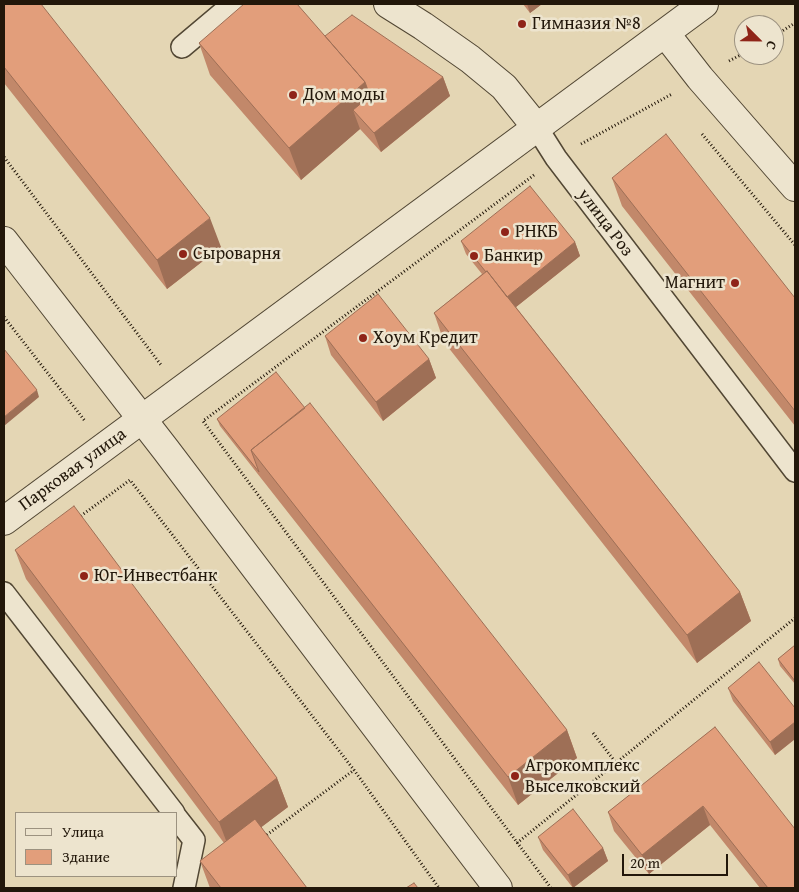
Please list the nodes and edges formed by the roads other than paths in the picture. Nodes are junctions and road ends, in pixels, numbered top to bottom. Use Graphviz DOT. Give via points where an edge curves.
graph roads {
  1 [pos="233,4"];
  2 [pos="388,4"];
  3 [pos="704,4"];
  4 [pos="665,33"];
  5 [pos="182,46"];
  6 [pos="536,128"];
  7 [pos="795,186"];
  8 [pos="4,241"];
  9 [pos="142,419"];
  10 [pos="795,471"];
  11 [pos="5,517"];
  12 [pos="4,593"];
  13 [pos="173,812"];
  14 [pos="178,820"];
  15 [pos="184,888"];
  16 [pos="498,888"];
  1 -- 5 [label="lane"];
  2 -- 6 [label="street, улица Роз" via="424,26 504,87"];
  3 -- 4 [label="street, Парковая улица"];
  4 -- 6 [label="street, Парковая улица"];
  4 -- 7 [label="street"];
  6 -- 9 [label="street, Парковая улица"];
  6 -- 10 [label="lane, улица Роз"];
  8 -- 9 [label="street"];
  9 -- 11 [label="street, Парковая улица"];
  9 -- 16 [label="street"];
  12 -- 13 [label="lane"];
  14 -- 15 [label="lane" via="194,840"];
}
